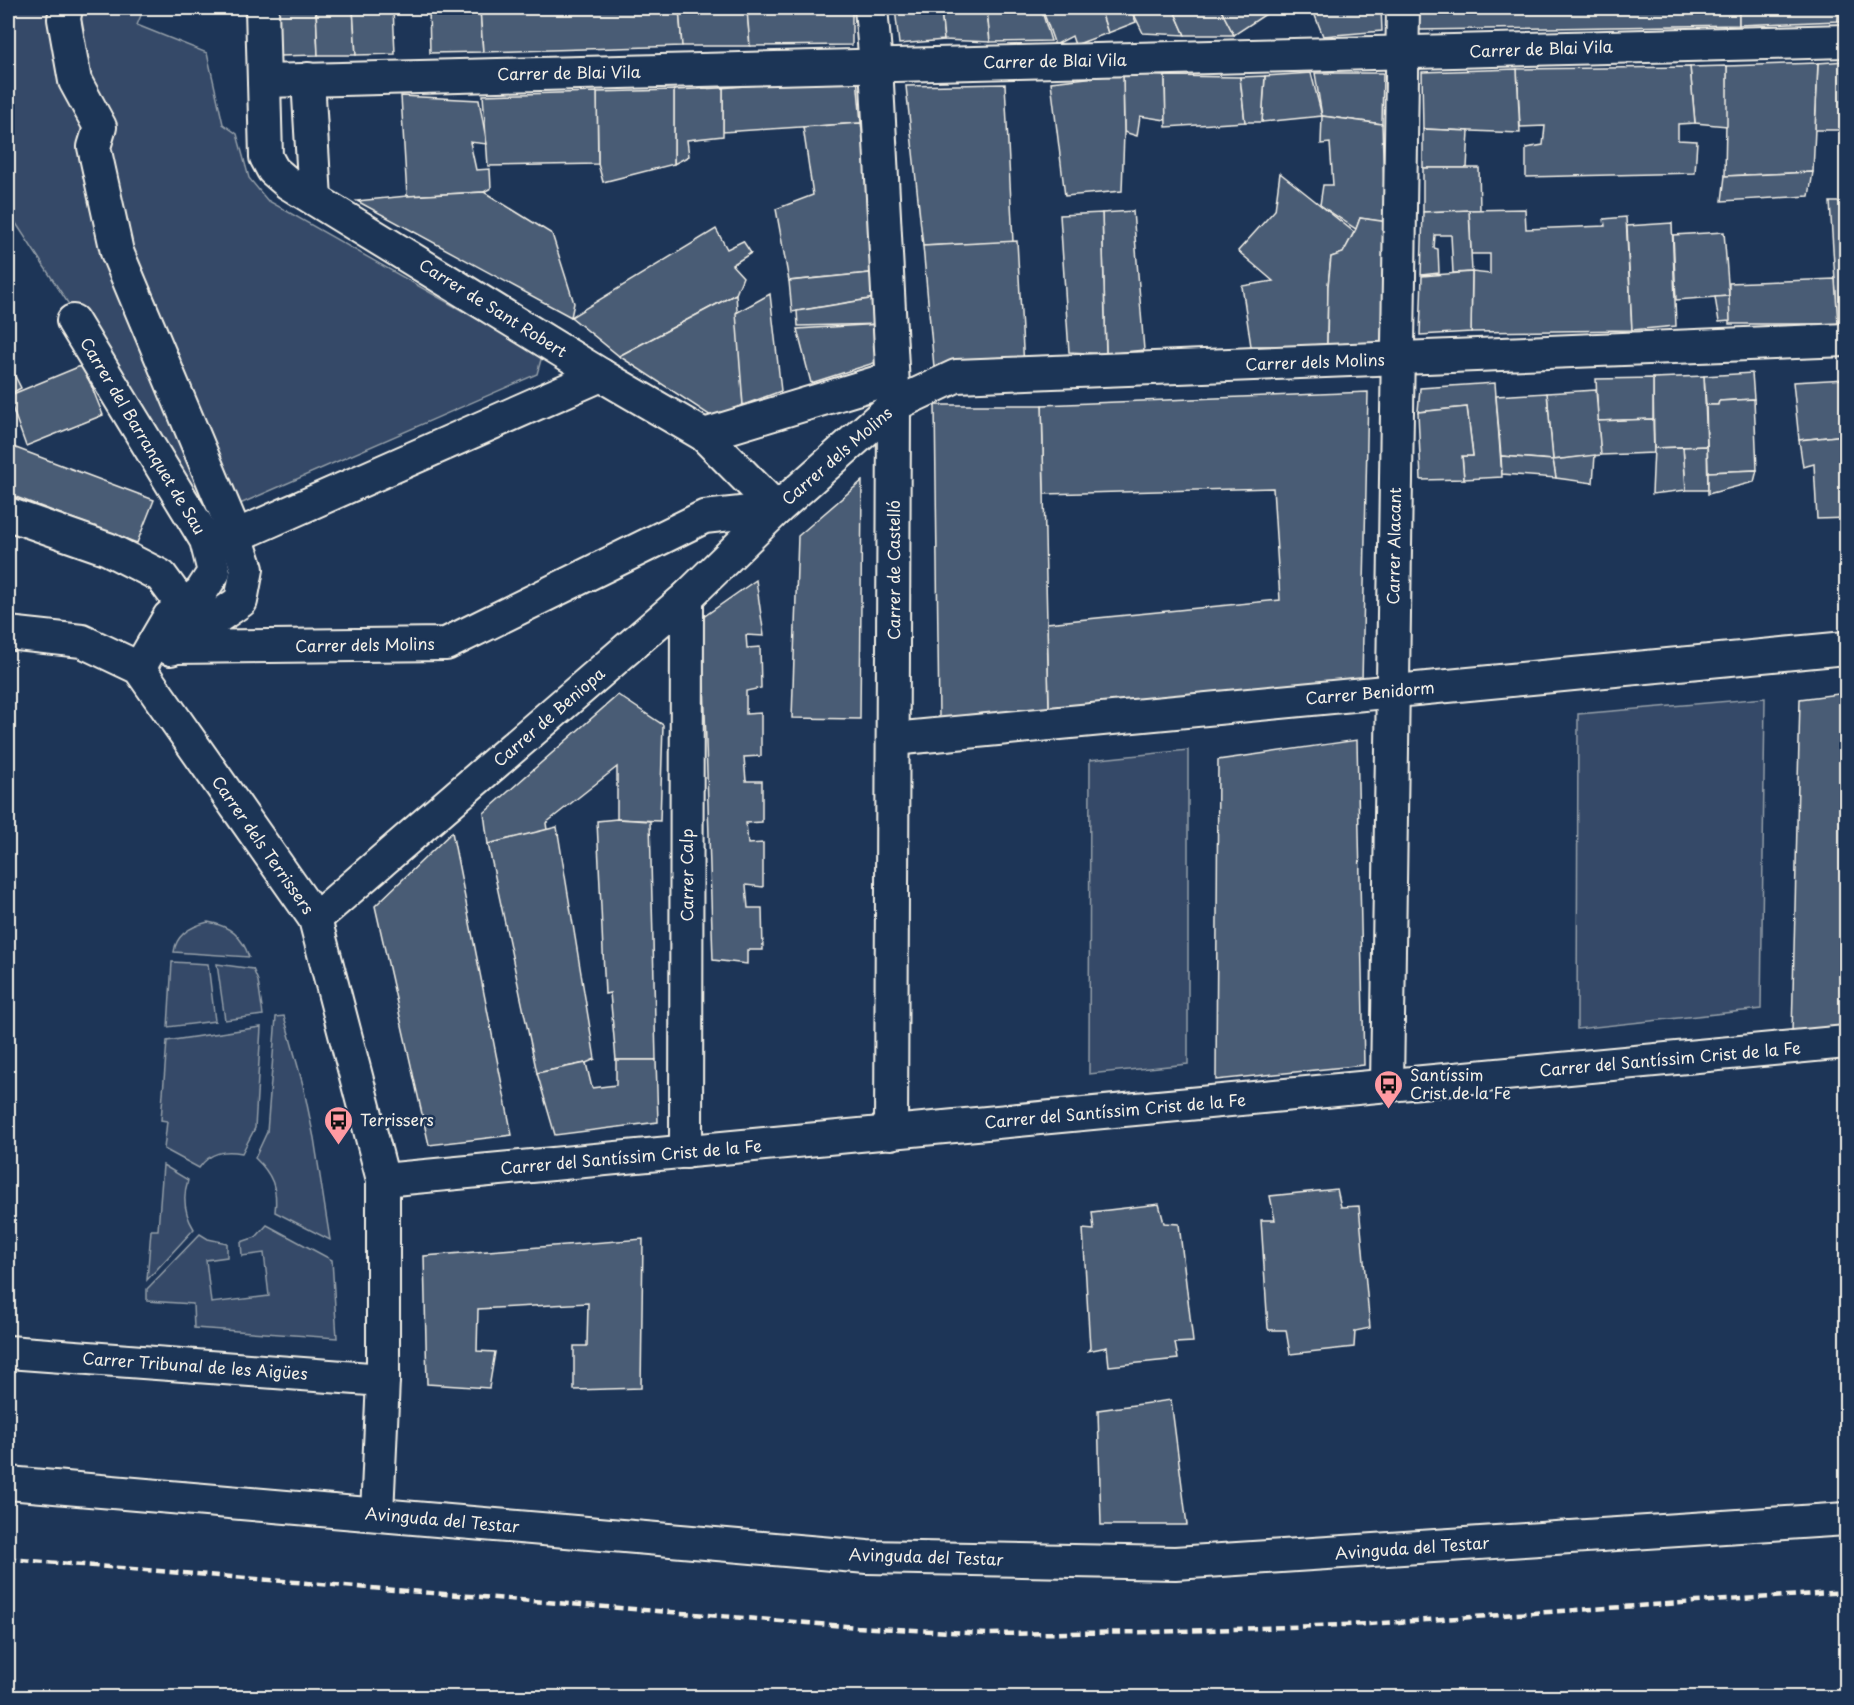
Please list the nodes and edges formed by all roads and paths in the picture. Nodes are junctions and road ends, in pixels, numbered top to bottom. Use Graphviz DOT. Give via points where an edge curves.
graph roads {
  1 [pos="66,8"];
  2 [pos="262,8"];
  3 [pos="871,8"];
  4 [pos="1403,8"];
  5 [pos="1846,41"];
  6 [pos="1404,53"];
  7 [pos="876,65"];
  8 [pos="308,79"];
  9 [pos="264,81"];
  10 [pos="315,199"];
  11 [pos="74,321"];
  12 [pos="1846,340"];
  13 [pos="1397,358"];
  14 [pos="601,375"];
  15 [pos="893,392"];
  16 [pos="704,435"];
  17 [pos="777,509"];
  18 [pos="8,514"];
  19 [pos="236,536"];
  20 [pos="687,597"];
  21 [pos="183,606"];
  22 [pos="8,633"];
  23 [pos="174,647"];
  24 [pos="1846,648"];
  25 [pos="139,668"];
  26 [pos="1392,691"];
  27 [pos="893,739"];
  28 [pos="315,919"];
  29 [pos="1846,1042"];
  30 [pos="1387,1085"];
  31 [pos="891,1132"];
  32 [pos="686,1152"];
  33 [pos="383,1180"];
  34 [pos="8,1352"];
  35 [pos="383,1380"];
  36 [pos="8,1483"];
  37 [pos="377,1514"];
  38 [pos="1846,1519"];
  1 -- 19 [label="street" via="64,19 75,81 100,127 94,147 117,252"];
  2 -- 9 [label="street, Carrer de Sant Robert"];
  3 -- 7 [label="street, Carrer de Castelló"];
  4 -- 6 [label="street, Carrer Alacant"];
  5 -- 6 [label="street, Carrer de Blai Vila"];
  6 -- 7 [label="street, Carrer de Blai Vila"];
  6 -- 13 [label="street, Carrer Alacant"];
  7 -- 8 [label="street, Carrer de Blai Vila"];
  7 -- 15 [label="street, Carrer de Castelló"];
  8 -- 9 [label="street, Carrer de Blai Vila"];
  8 -- 10 [label="street"];
  9 -- 10 [label="street, Carrer de Sant Robert" via="266,157 273,170 288,183"];
  10 -- 14 [label="street, Carrer de Sant Robert"];
  11 -- 21 [label="street, Carrer del Barranquet de Sau" via="206,540 214,572 201,592"];
  12 -- 13 [label="street, Carrer dels Molins"];
  13 -- 15 [label="street, Carrer dels Molins" via="956,376"];
  13 -- 26 [label="street, Carrer Alacant"];
  14 -- 16 [label="street, Carrer de Sant Robert"];
  14 -- 19 [label="street"];
  15 -- 16 [label="street, Carrer dels Molins"];
  15 -- 17 [label="street, Carrer dels Molins"];
  15 -- 27 [label="street, Carrer de Castelló"];
  16 -- 17 [label="street, Carrer de Sant Robert"];
  17 -- 20 [label="street, Carrer de Beniopa"];
  17 -- 23 [label="street, Carrer dels Molins" via="704,517 446,644"];
  18 -- 21 [label="street" via="108,549 161,576"];
  19 -- 23 [label="street" via="247,569 241,601"];
  20 -- 28 [label="street, Carrer de Beniopa"];
  20 -- 32 [label="street, Carrer Calp"];
  21 -- 25 [label="street, Carrer del Barranquet de Sau" via="169,617"];
  22 -- 25 [label="street" via="82,641"];
  23 -- 25 [label="street"];
  24 -- 26 [label="street, Carrer Benidorm"];
  25 -- 28 [label="street, Carrer dels Terrissers"];
  26 -- 27 [label="street, Carrer Benidorm"];
  26 -- 30 [label="street, Carrer Alacant"];
  27 -- 31 [label="street, Carrer de Castelló"];
  28 -- 33 [label="street, Carrer dels Terrissers"];
  29 -- 30 [label="street, Carrer del Santíssim Crist de la Fe"];
  30 -- 31 [label="street, Carrer del Santíssim Crist de la Fe"];
  31 -- 32 [label="street, Carrer del Santíssim Crist de la Fe"];
  32 -- 33 [label="street, Carrer del Santíssim Crist de la Fe"];
  33 -- 35 [label="street, Carrer dels Terrissers"];
  34 -- 35 [label="street, Carrer Tribunal de les Aigües"];
  35 -- 37 [label="street, Carrer dels Terrissers"];
  36 -- 37 [label="street, Avinguda del Testar"];
  37 -- 38 [label="street, Avinguda del Testar" via="867,1557 1175,1563"];
}
